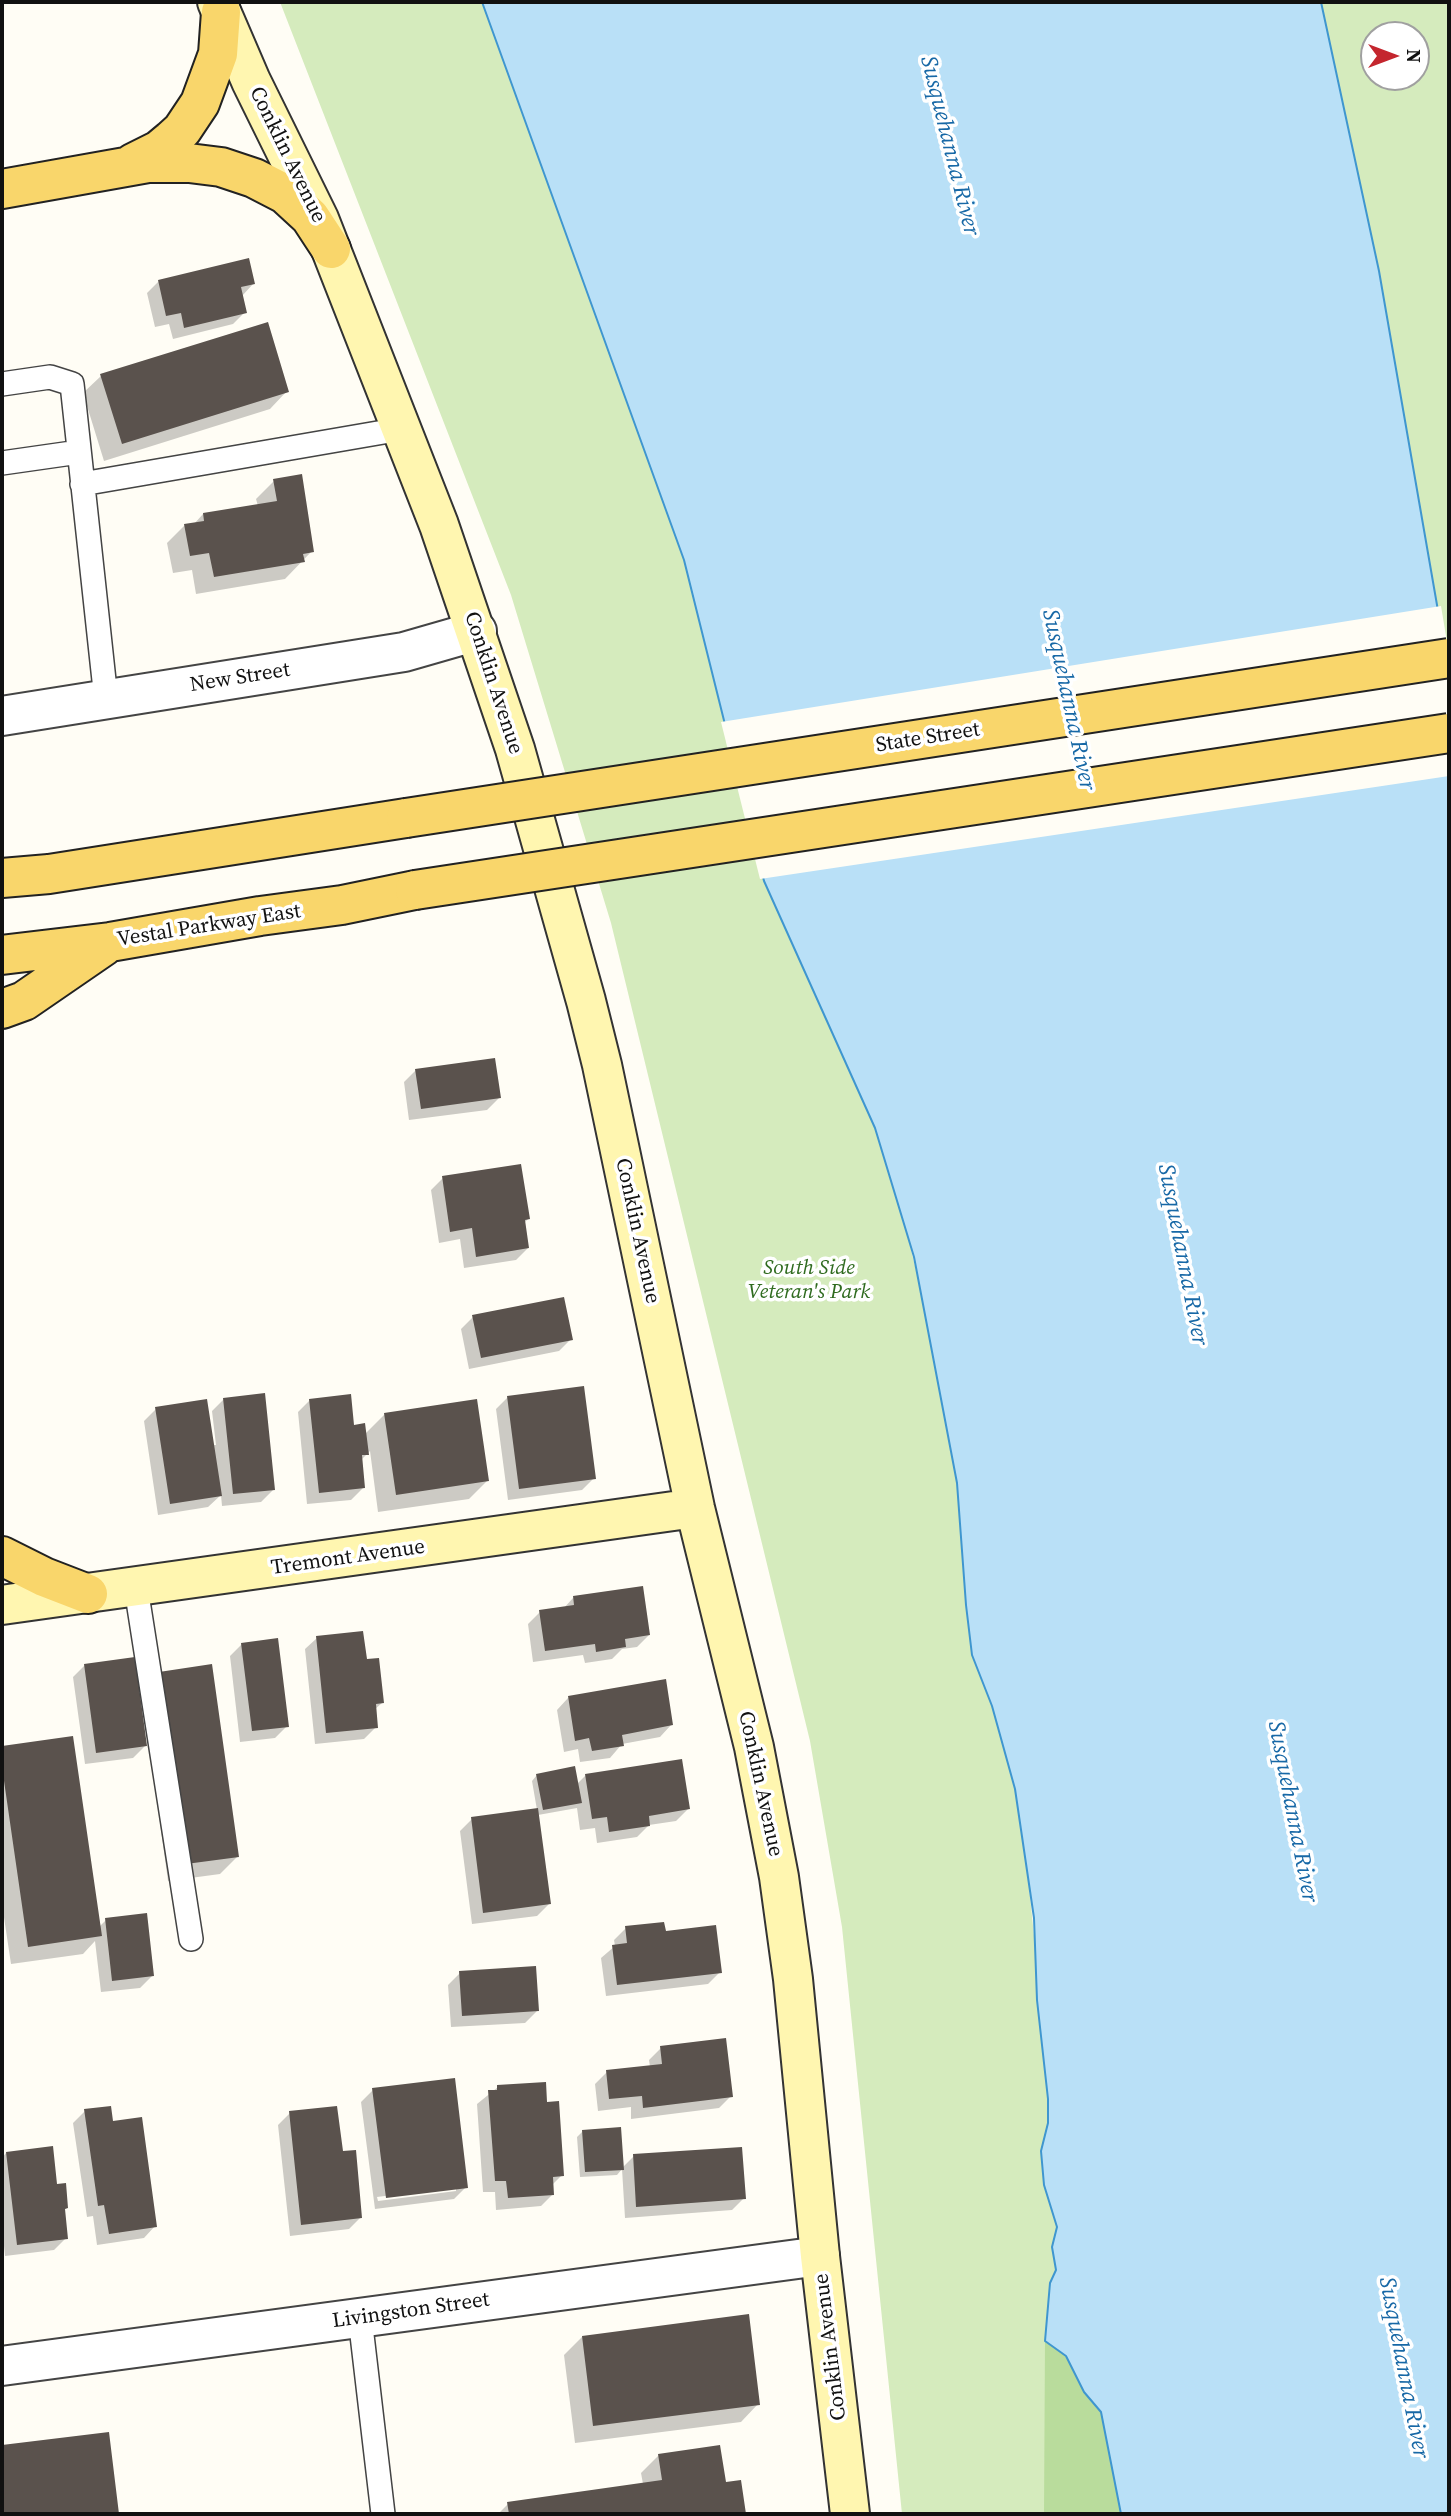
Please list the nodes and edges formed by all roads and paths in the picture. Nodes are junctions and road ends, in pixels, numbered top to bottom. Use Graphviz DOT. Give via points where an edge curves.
graph roads {
  1 [pos="219,7"];
  2 [pos="127,165"];
  3 [pos="2,189"];
  4 [pos="331,249"];
  5 [pos="2,384"];
  6 [pos="401,429"];
  7 [pos="79,452"];
  8 [pos="2,463"];
  9 [pos="82,484"];
  10 [pos="477,631"];
  11 [pos="1449,658"];
  12 [pos="106,699"];
  13 [pos="2,716"];
  14 [pos="1449,733"];
  15 [pos="2,878"];
  16 [pos="110,942"];
  17 [pos="2,955"];
  18 [pos="2,1009"];
  19 [pos="695,1508"];
  20 [pos="2,1556"];
  21 [pos="136,1588"];
  22 [pos="88,1594"];
  23 [pos="2,1605"];
  24 [pos="191,1939"];
  25 [pos="820,2256"];
  26 [pos="360,2318"];
  27 [pos="2,2366"];
  28 [pos="383,2514"];
  29 [pos="850,2514"];
  1 -- 2 [label="main road" via="218,54 191,117 159,150"];
  1 -- 4 [label="main road, Conklin Avenue"];
  2 -- 3 [label="main road"];
  2 -- 4 [label="main road" via="189,163 254,178 298,205"];
  4 -- 6 [label="main road, Conklin Avenue"];
  5 -- 7 [label="lane" via="50,377 72,384"];
  6 -- 9 [label="lane"];
  6 -- 10 [label="main road, Conklin Avenue"];
  7 -- 8 [label="lane"];
  7 -- 9 [label="lane"];
  9 -- 12 [label="lane"];
  10 -- 12 [label="street, New Street" via="404,652"];
  10 -- 19 [label="main road, Conklin Avenue" via="536,819 592,1027"];
  11 -- 15 [label="main road, State Street, bridge"];
  12 -- 13 [label="street, New Street"];
  14 -- 16 [label="main road, Vestal Parkway East, bridge" via="415,890"];
  16 -- 17 [label="main road, Vestal Parkway East"];
  16 -- 18 [label="main road" via="24,1001"];
  19 -- 21 [label="main road, Tremont Avenue"];
  19 -- 25 [label="main road, Conklin Avenue" via="754,1747 779,1877"];
  20 -- 22 [label="main road"];
  21 -- 22 [label="main road, Tremont Avenue"];
  21 -- 24 [label="lane"];
  22 -- 23 [label="main road, Tremont Avenue"];
  25 -- 26 [label="street, Livingston Street"];
  25 -- 29 [label="main road, Conklin Avenue"];
  26 -- 27 [label="street, Livingston Street"];
  26 -- 28 [label="lane"];
}
